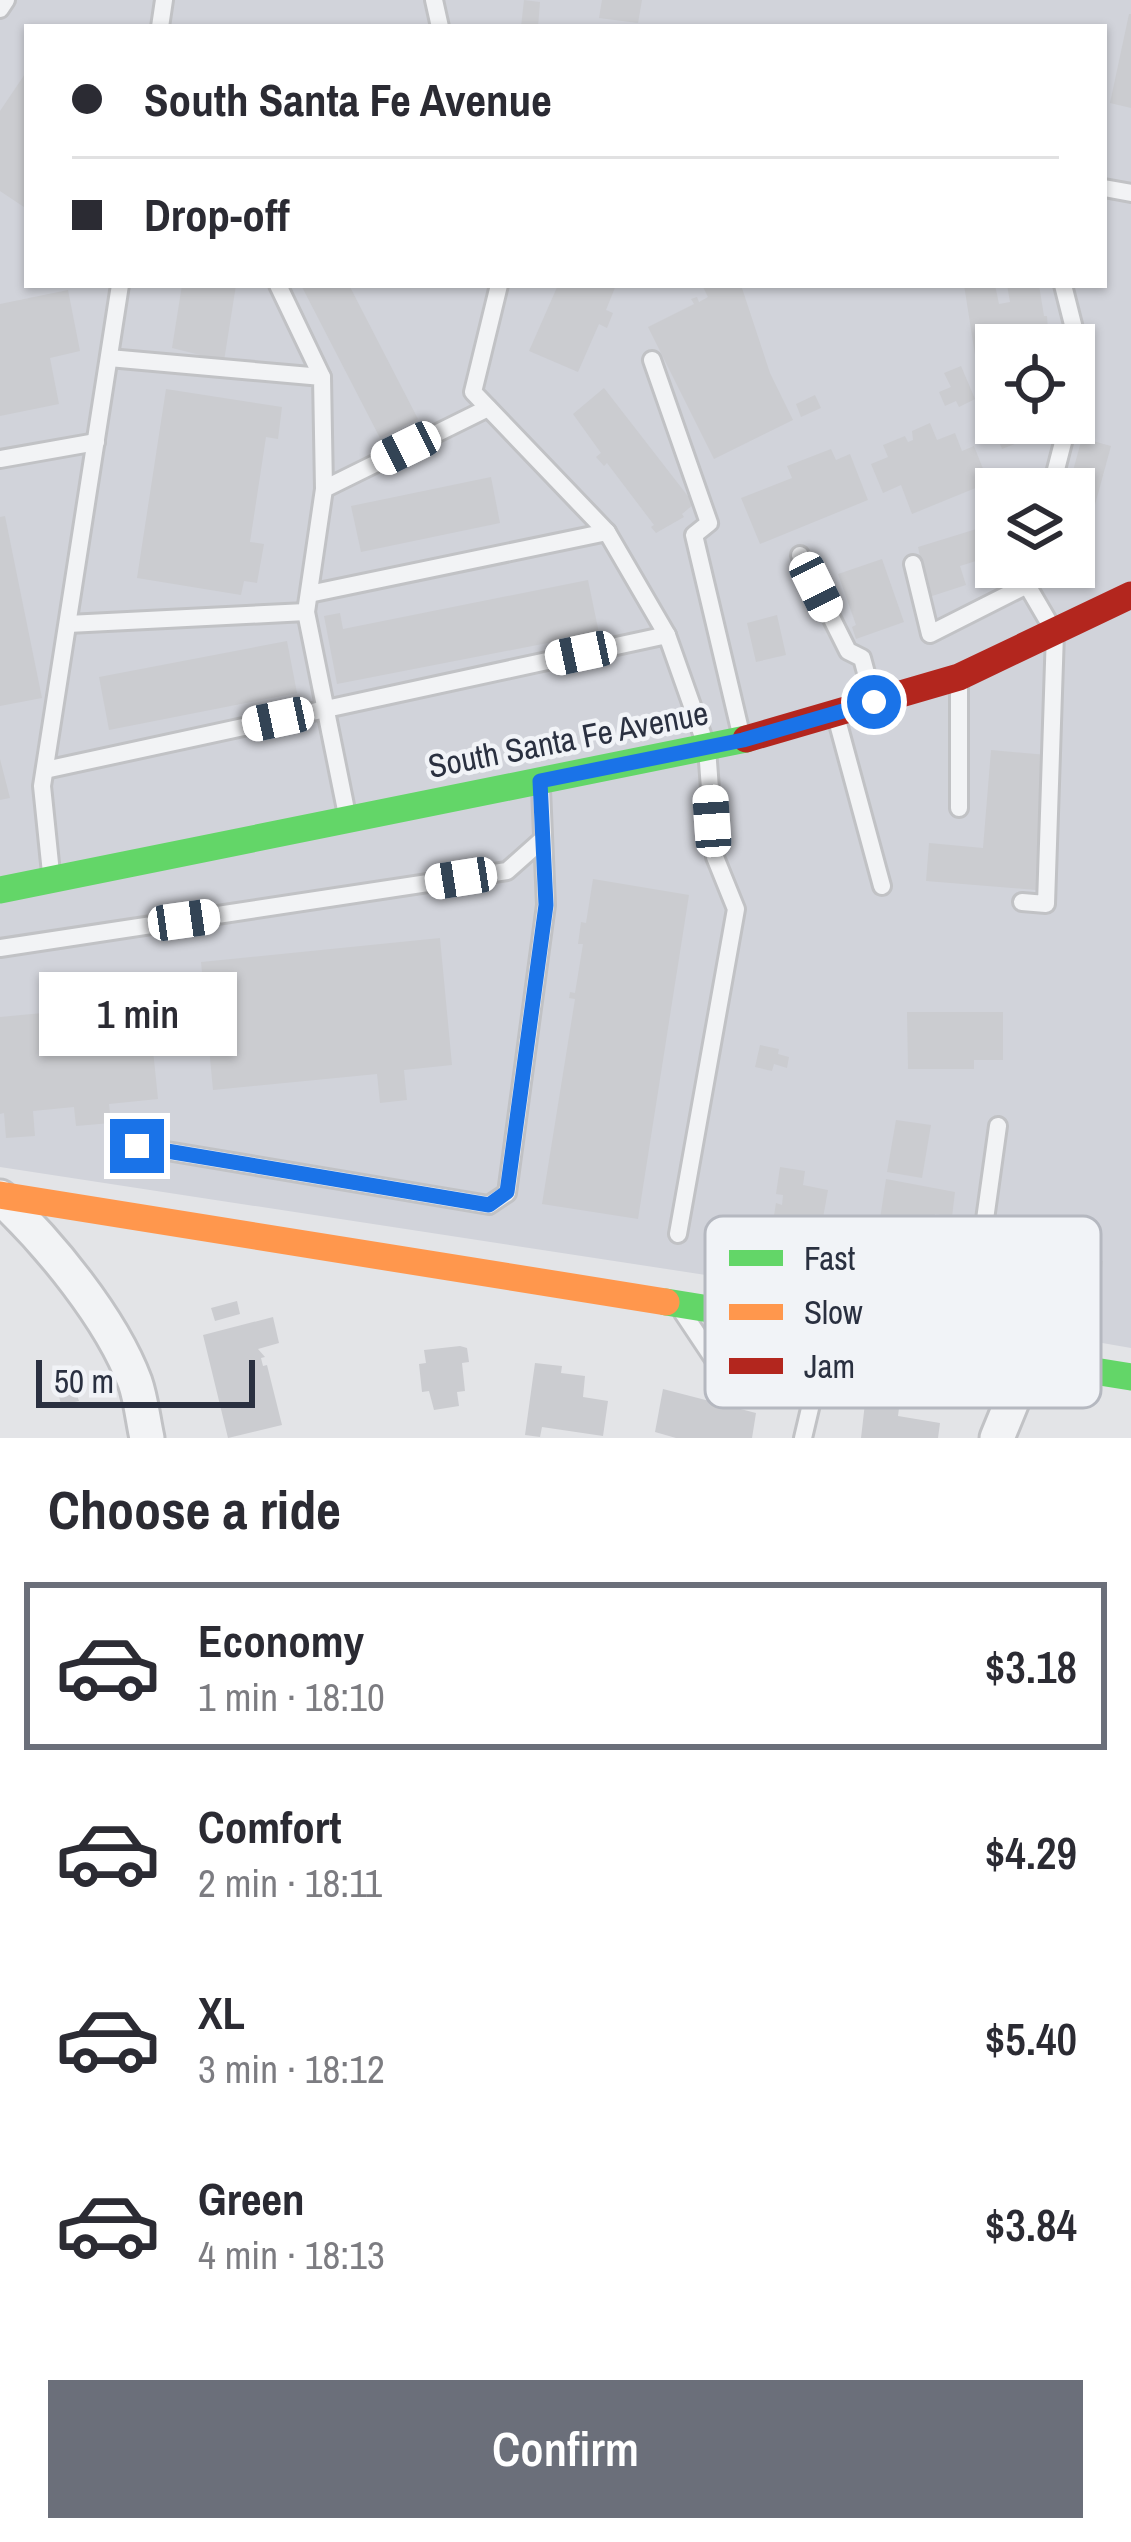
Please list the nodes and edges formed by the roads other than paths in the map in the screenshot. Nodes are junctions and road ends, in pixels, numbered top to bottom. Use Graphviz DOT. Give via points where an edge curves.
graph roads {
  1 [pos="6,0"];
  2 [pos="0,9"];
  3 [pos="120,288"];
  4 [pos="279,288"];
  5 [pos="498,288"];
  6 [pos="1064,288"];
  7 [pos="1073,324"];
  8 [pos="109,358"];
  9 [pos="652,360"];
  10 [pos="322,377"];
  11 [pos="488,408"];
  12 [pos="96,442"];
  13 [pos="0,459"];
  14 [pos="324,489"];
  15 [pos="607,532"];
  16 [pos="800,555"];
  17 [pos="913,564"];
  18 [pos="1009,588"];
  19 [pos="1034,588"];
  20 [pos="1131,596"];
  21 [pos="308,603"];
  22 [pos="68,624"];
  23 [pos="1055,633"];
  24 [pos="667,635"];
  25 [pos="959,677"];
  26 [pos="874,702"];
  27 [pos="324,710"];
  28 [pos="835,713"];
  29 [pos="743,740"];
  30 [pos="707,748"];
  31 [pos="45,770"];
  32 [pos="540,781"];
  33 [pos="959,808"];
  34 [pos="348,820"];
  35 [pos="543,839"];
  36 [pos="52,880"];
  37 [pos="883,886"];
  38 [pos="0,890"];
  39 [pos="1022,902"];
  40 [pos="0,948"];
  41 [pos="998,1126"];
  42 [pos="137,1146"];
  43 [pos="0,1196"];
  44 [pos="986,1216"];
  45 [pos="678,1234"];
  46 [pos="675,1302"];
  47 [pos="705,1307"];
  48 [pos="705,1346"];
  49 [pos="1101,1372"];
  50 [pos="1131,1377"];
  51 [pos="810,1408"];
  52 [pos="1009,1408"];
  53 [pos="147,1438"];
  54 [pos="802,1438"];
  55 [pos="997,1438"];
  1 -- 2 [label="lane"];
  3 -- 8 [label="lane"];
  4 -- 10 [label="lane"];
  5 -- 11 [label="lane" via="473,392"];
  6 -- 7 [label="lane"];
  8 -- 10 [label="lane"];
  8 -- 12 [label="lane"];
  9 -- 29 [label="lane" via="709,523 694,535"];
  10 -- 14 [label="lane"];
  11 -- 14 [label="lane"];
  11 -- 15 [label="lane"];
  12 -- 13 [label="lane"];
  12 -- 22 [label="lane"];
  14 -- 21 [label="lane"];
  15 -- 21 [label="lane"];
  15 -- 24 [label="lane"];
  16 -- 26 [label="lane" via="848,651 862,658"];
  17 -- 18 [label="lane" via="930,634"];
  19 -- 23 [label="lane"];
  20 -- 23 [label="main road, South Santa Fe Avenue"];
  21 -- 22 [label="lane"];
  21 -- 27 [label="lane"];
  22 -- 31 [label="lane"];
  23 -- 25 [label="main road, South Santa Fe Avenue"];
  23 -- 39 [label="lane" via="1046,904"];
  24 -- 27 [label="lane"];
  24 -- 30 [label="lane"];
  25 -- 26 [label="main road, South Santa Fe Avenue"];
  25 -- 33 [label="lane"];
  26 -- 28 [label="main road, South Santa Fe Avenue"];
  27 -- 31 [label="lane"];
  27 -- 34 [label="lane"];
  28 -- 29 [label="main road, South Santa Fe Avenue"];
  28 -- 37 [label="lane"];
  29 -- 30 [label="main road, South Santa Fe Avenue"];
  30 -- 32 [label="main road, South Santa Fe Avenue"];
  30 -- 45 [label="lane" via="715,857 736,908"];
  31 -- 36 [label="lane"];
  32 -- 34 [label="main road, South Santa Fe Avenue"];
  32 -- 35 [label="lane"];
  34 -- 36 [label="main road, South Santa Fe Avenue"];
  35 -- 40 [label="lane" via="507,871"];
  35 -- 42 [label="lane" via="546,905 507,1192 489,1205"];
  36 -- 38 [label="main road, South Santa Fe Avenue"];
  41 -- 44 [label="lane"];
  43 -- 46 [label="main road"];
  43 -- 53 [label="street" via="102,1322 134,1382"];
  46 -- 47 [label="main road"];
  46 -- 48 [label="lane"];
  49 -- 50 [label="main road"];
  51 -- 54 [label="lane"];
  52 -- 55 [label="street"];
}
